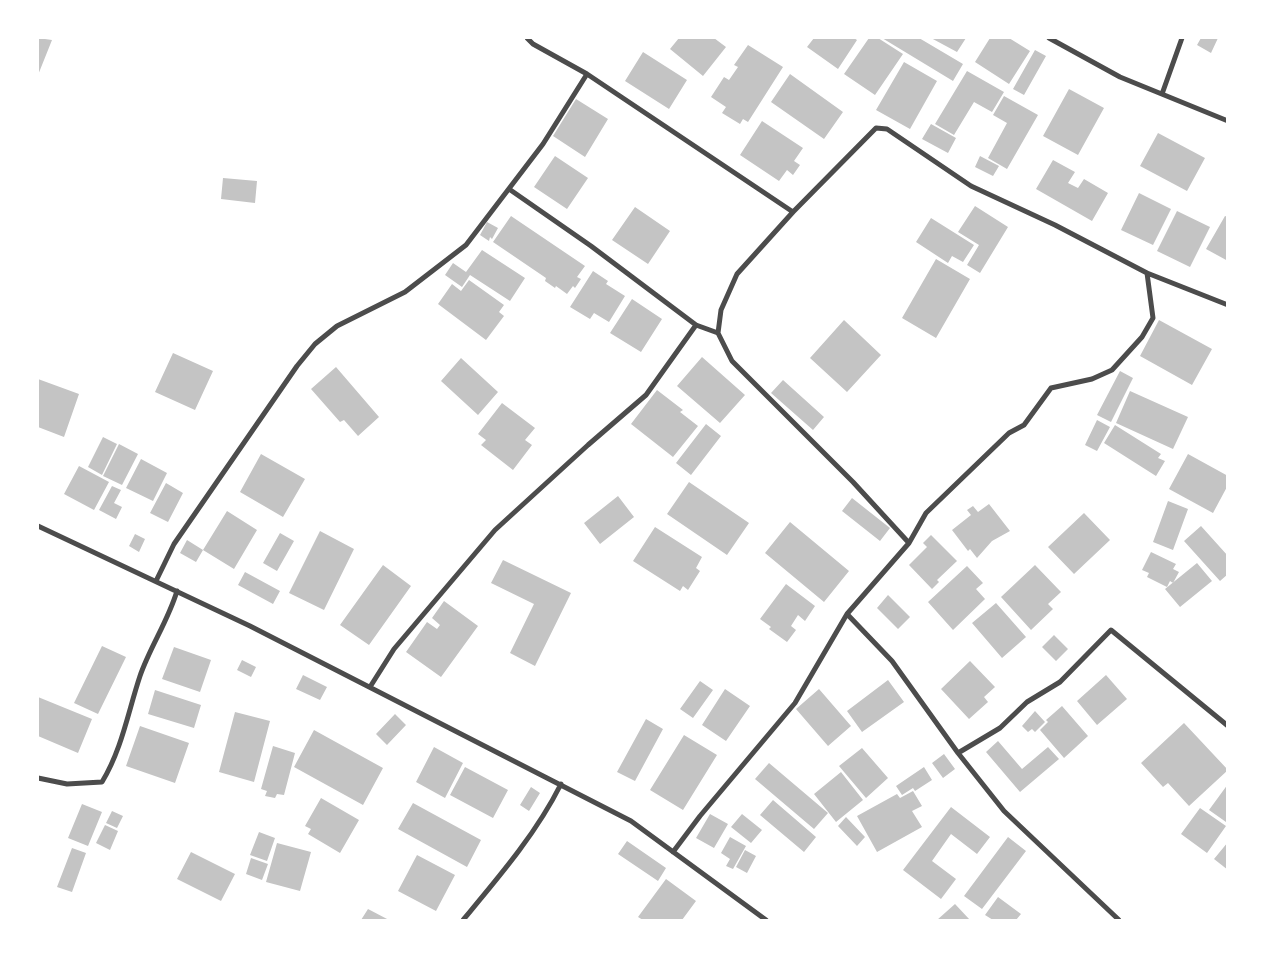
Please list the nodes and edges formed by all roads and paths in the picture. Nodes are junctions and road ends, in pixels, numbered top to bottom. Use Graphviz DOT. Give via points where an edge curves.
graph roads {
  1 [pos="527,38"];
  2 [pos="1050,38"];
  3 [pos="1182,38"];
  4 [pos="587,74"];
  5 [pos="1162,94"];
  6 [pos="1228,120"];
  7 [pos="509,189"];
  8 [pos="793,212"];
  9 [pos="1147,273"];
  10 [pos="1228,305"];
  11 [pos="696,326"];
  12 [pos="718,333"];
  13 [pos="38,526"];
  14 [pos="909,543"];
  15 [pos="156,581"];
  16 [pos="177,591"];
  17 [pos="847,614"];
  18 [pos="370,687"];
  19 [pos="1228,726"];
  20 [pos="958,753"];
  21 [pos="38,778"];
  22 [pos="561,784"];
  23 [pos="673,852"];
  24 [pos="463,920"];
  25 [pos="766,920"];
  26 [pos="1119,920"];
  1 -- 4 [label="street"];
  2 -- 5 [label="street" via="1120,77"];
  3 -- 5 [label="street"];
  4 -- 7 [label="street" via="543,144"];
  4 -- 8 [label="street"];
  5 -- 6 [label="street"];
  7 -- 11 [label="street"];
  7 -- 15 [label="street" via="466,245 405,292 337,326 314,344 174,544"];
  8 -- 9 [label="street" via="869,133 876,128 887,129 971,186"];
  8 -- 12 [label="street" via="737,274 721,310"];
  9 -- 10 [label="street"];
  9 -- 14 [label="street" via="1152,318 1142,337 1112,370 1092,379 1051,388 1024,425 1009,433 926,513"];
  11 -- 12 [label="street"];
  11 -- 18 [label="street" via="646,395 495,530 394,649"];
  12 -- 14 [label="street" via="732,361"];
  13 -- 15 [label="street"];
  14 -- 17 [label="street"];
  15 -- 16 [label="street"];
  16 -- 18 [label="street"];
  16 -- 21 [label="street" via="171,612 140,675 116,760 102,782 67,784"];
  17 -- 20 [label="street" via="892,661"];
  17 -- 23 [label="street" via="795,703"];
  18 -- 22 [label="street"];
  19 -- 20 [label="street" via="1111,630 1060,682 1027,702 1000,728"];
  20 -- 26 [label="street" via="1004,811"];
  22 -- 23 [label="street" via="631,821"];
  22 -- 24 [label="street" via="548,810"];
  23 -- 25 [label="street"];
}
